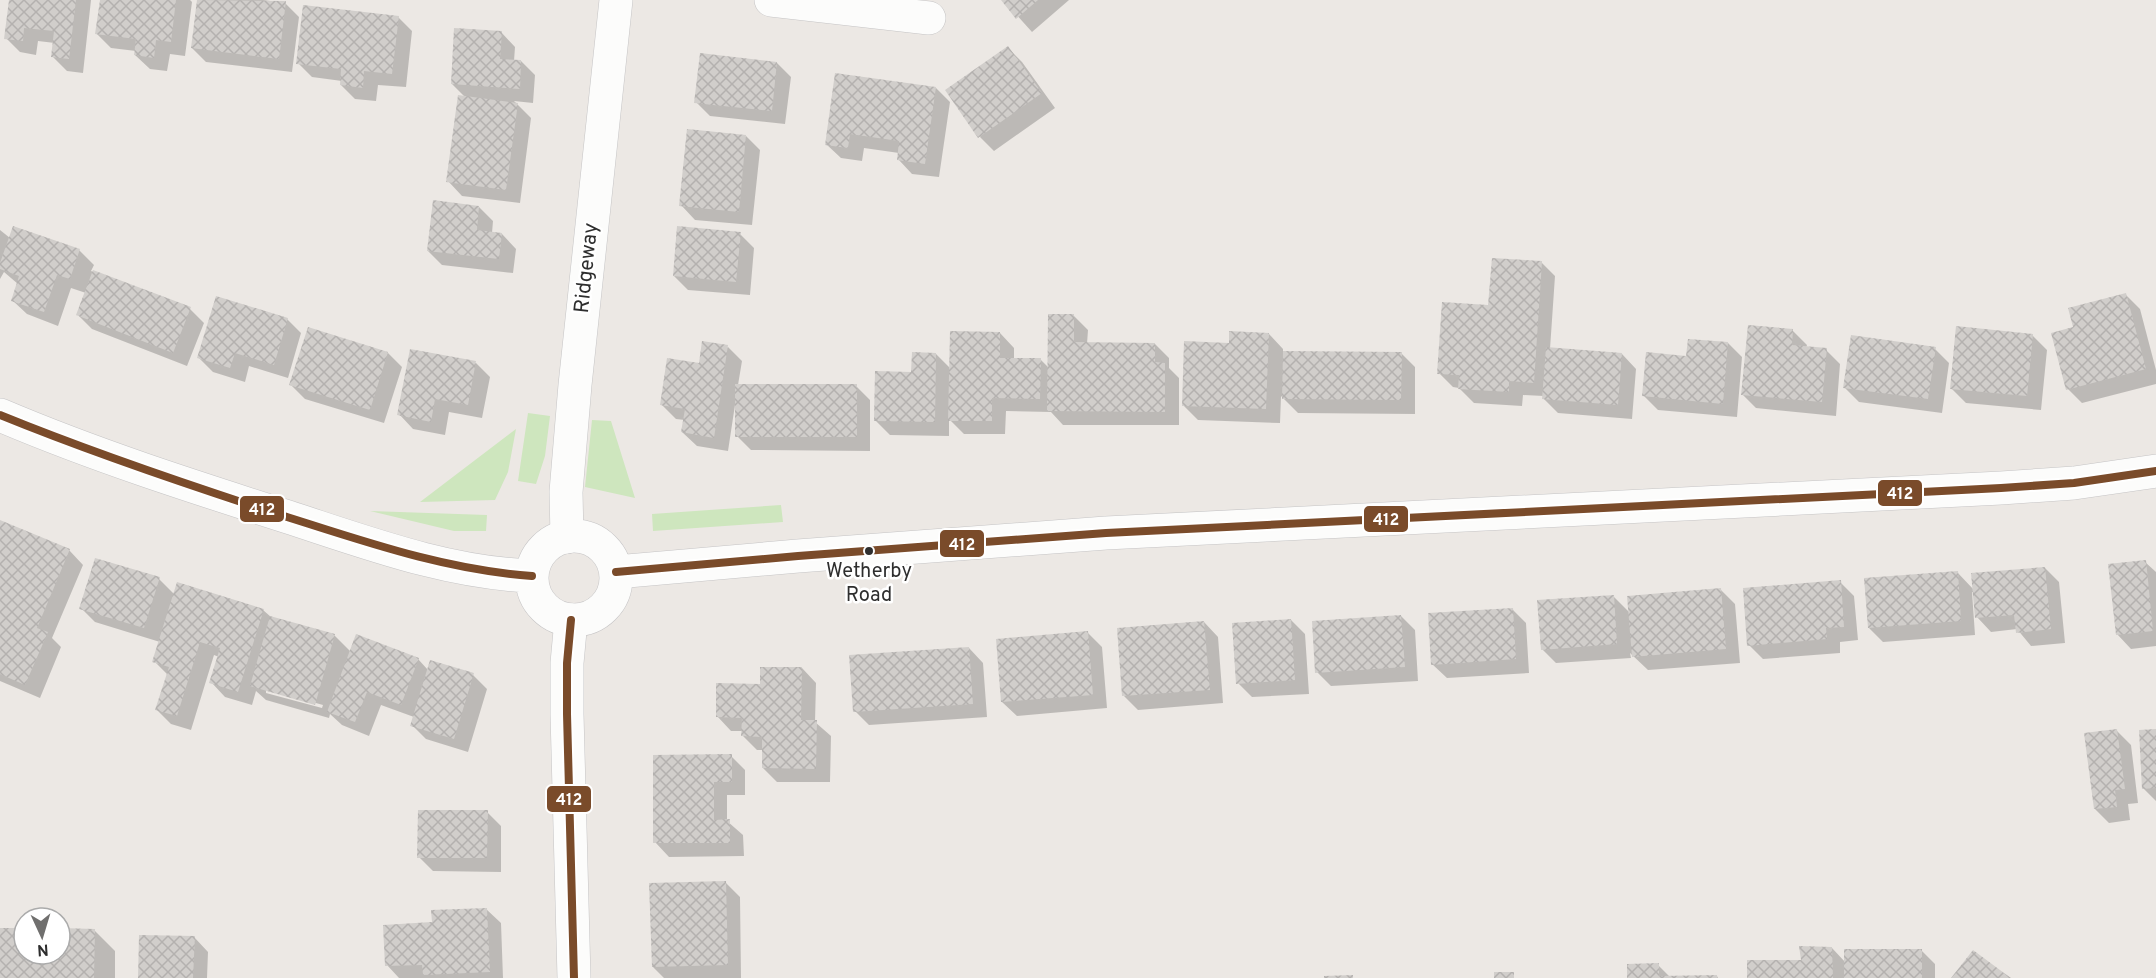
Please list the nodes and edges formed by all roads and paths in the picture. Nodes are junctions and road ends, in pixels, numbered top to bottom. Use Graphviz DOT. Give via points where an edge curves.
graph roads {
  1 [pos="616,0"];
  2 [pos="771,0"];
  3 [pos="929,18"];
  4 [pos="0,415"];
  5 [pos="2156,471"];
  6 [pos="567,537"];
  7 [pos="616,572"];
  8 [pos="532,576"];
  9 [pos="571,620"];
  10 [pos="574,978"];
  1 -- 6 [label="main road, Ridgeway" via="575,385 566,492"];
  2 -- 3 [label="main road"];
  4 -- 8 [label="main road" via="179,482 438,564 496,575"];
  5 -- 7 [label="main road" via="2001,488 1106,533"];
  6 -- 7 [label="main road" via="580,537 604,548"];
  6 -- 8 [label="main road" via="546,547"];
  7 -- 9 [label="main road" via="616,587 600,612 586,619"];
  8 -- 9 [label="main road" via="539,602 547,611"];
  9 -- 10 [label="main road" via="567,714"];
}
